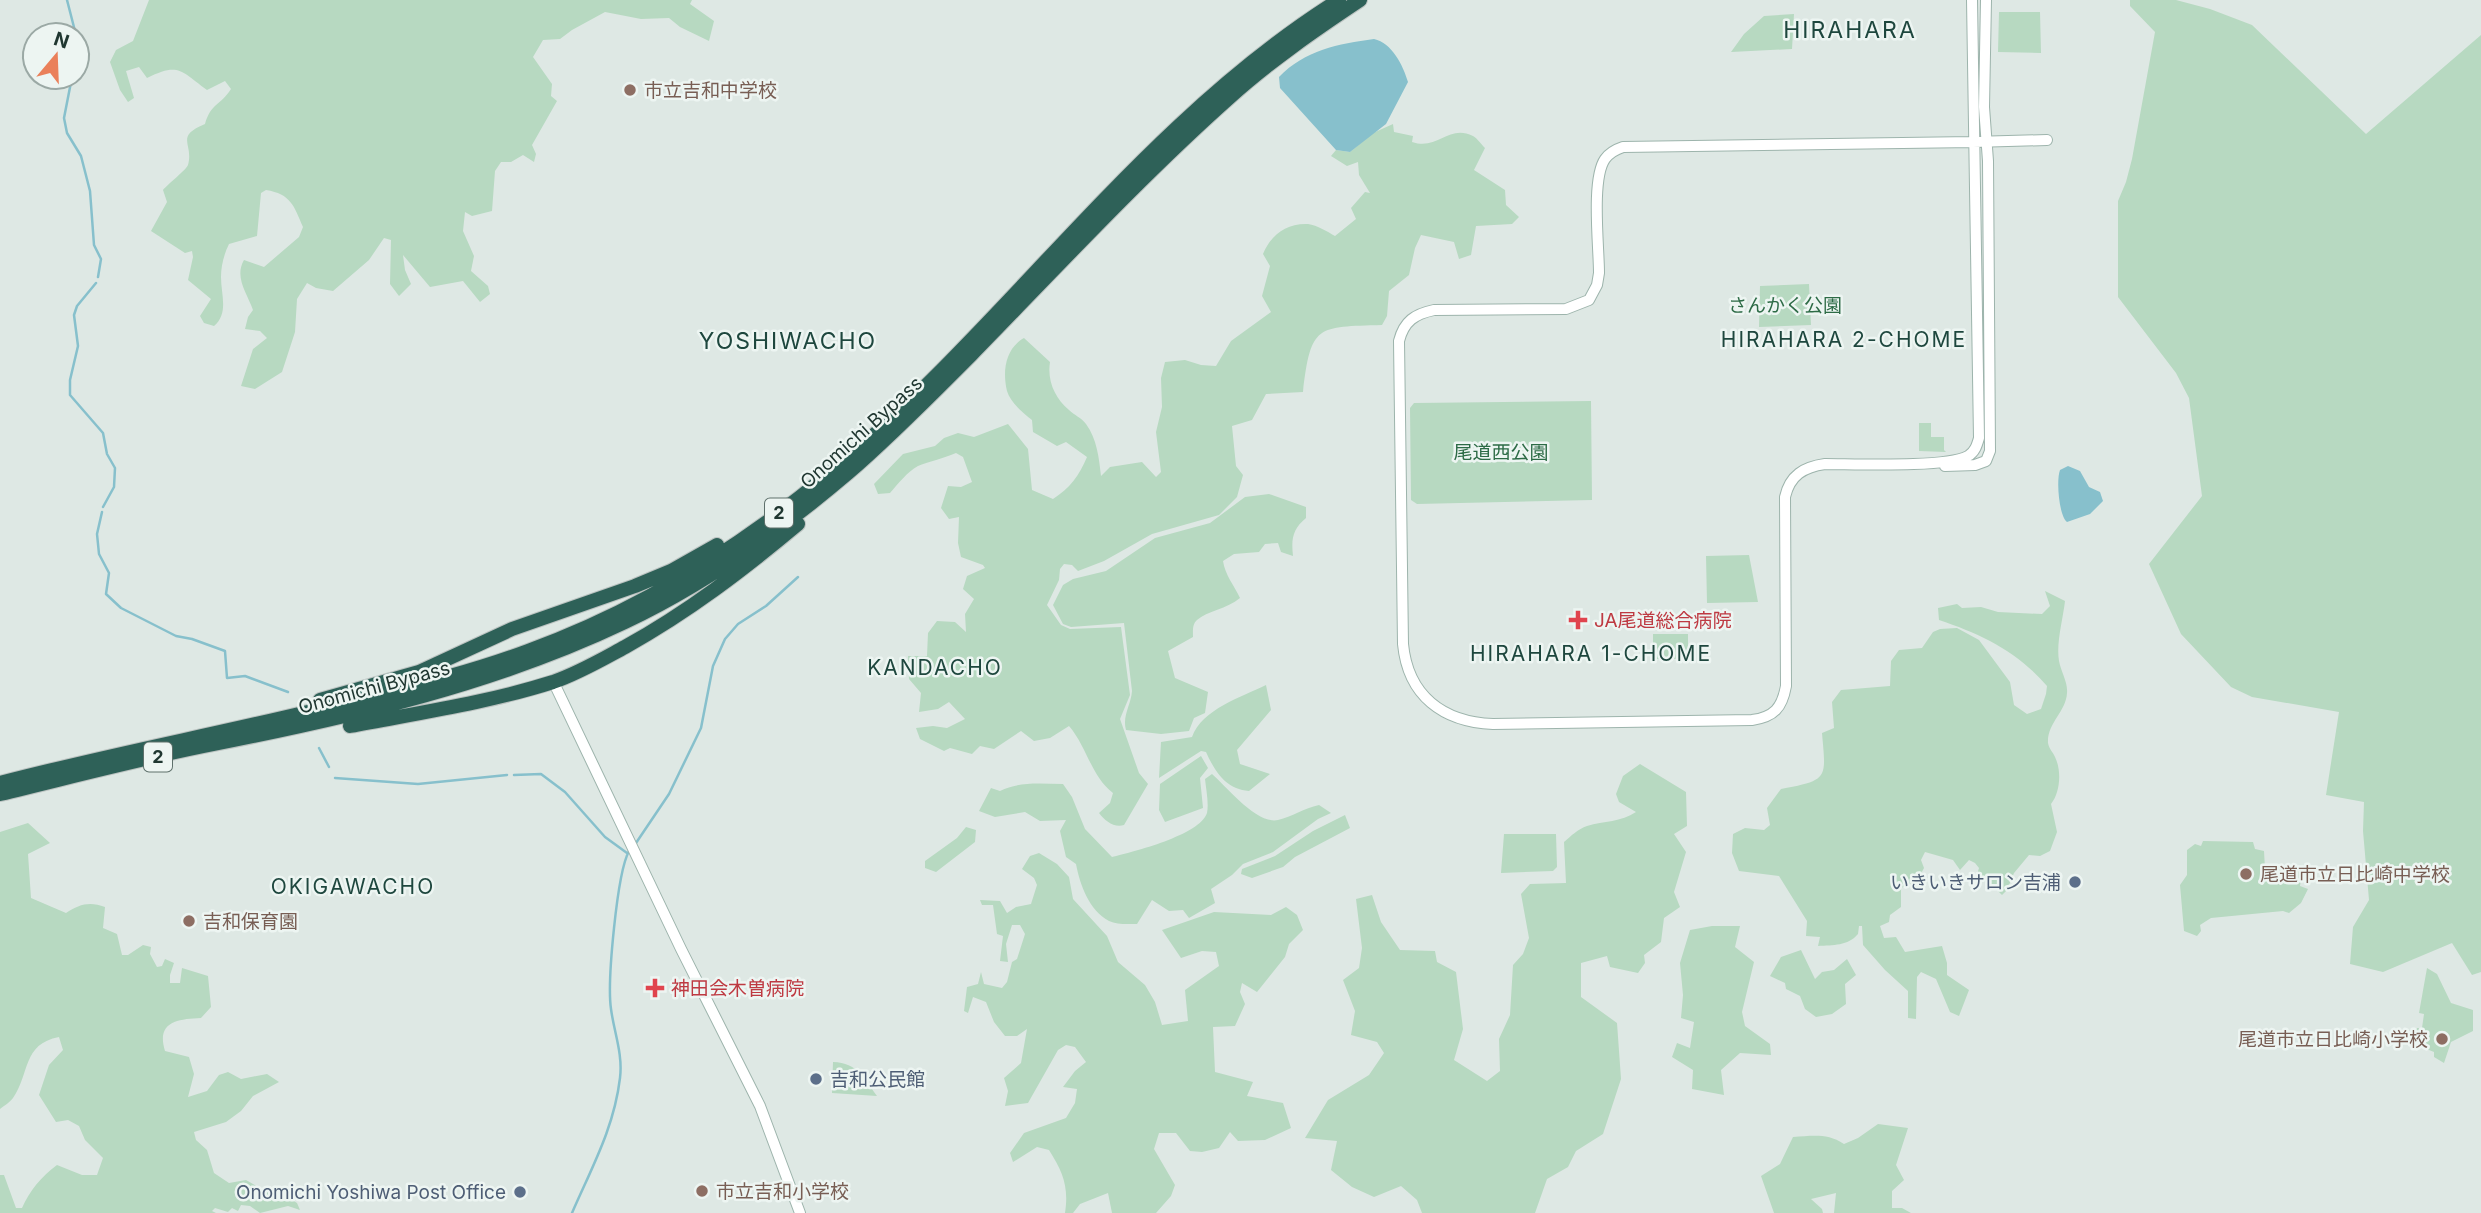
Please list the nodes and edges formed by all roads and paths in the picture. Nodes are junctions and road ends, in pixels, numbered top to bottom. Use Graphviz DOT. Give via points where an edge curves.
graph roads {
  1 [pos="1339,0"];
  2 [pos="1360,0"];
  3 [pos="1972,0"];
  4 [pos="1986,0"];
  5 [pos="2047,140"];
  6 [pos="1973,142"];
  7 [pos="1987,143"];
  8 [pos="1983,384"];
  9 [pos="877,447"];
  10 [pos="824,478"];
  11 [pos="553,681"];
  12 [pos="194,737"];
  13 [pos="0,783"];
  14 [pos="36,786"];
  15 [pos="0,794"];
  16 [pos="800,1213"];
  1 -- 10 [label="highway, Onomichi Bypass / 2" via="1196,110 897,413"];
  2 -- 9 [label="highway, Onomichi Bypass / 2" via="1230,96"];
  3 -- 6 [label="street"];
  4 -- 7 [label="street"];
  5 -- 7 [label="street"];
  6 -- 7 [label="street"];
  6 -- 8 [label="street"];
  6 -- 8 [label="street" via="1623,147 1605,158 1598,181 1599,274 1589,300 1566,309 1434,310 1410,318 1399,341 1403,644 1413,681 1441,710 1470,723 1767,718 1781,706 1786,687 1785,510 1793,477 1808,466 1967,457 1979,438"];
  7 -- 8 [label="street"];
  9 -- 11 [label="highway" via="808,515 710,595 595,665"];
  9 -- 14 [label="highway, Onomichi Bypass / 2" via="801,510 706,578 625,622 552,654 366,713"];
  10 -- 12 [label="highway" via="711,550 635,586 512,629 419,672"];
  10 -- 12 [label="highway, Onomichi Bypass / 2" via="700,567 573,633 472,671 404,690"];
  11 -- 14 [label="highway" via="464,704"];
  11 -- 16 [label="street" via="761,1106"];
  12 -- 13 [label="highway, Onomichi Bypass / 2"];
  14 -- 15 [label="highway, Onomichi Bypass / 2"];
}
